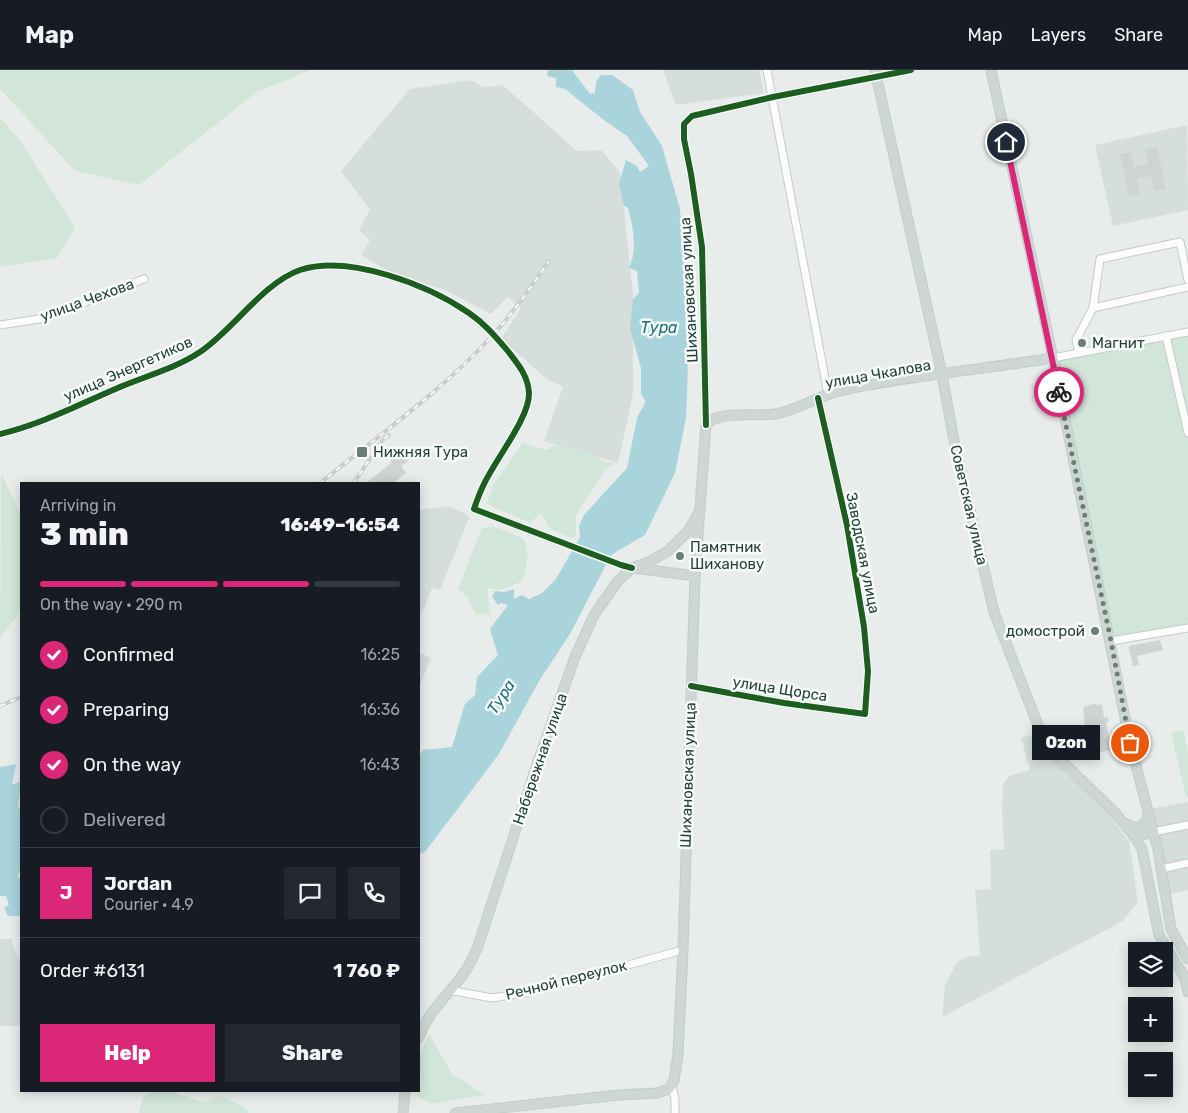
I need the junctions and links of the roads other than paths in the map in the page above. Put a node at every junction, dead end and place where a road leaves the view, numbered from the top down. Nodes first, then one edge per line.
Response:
1 (767, 70) edge
2 (911, 70) edge
3 (991, 70) edge
4 (876, 74) edge
5 (774, 97) junction
6 (144, 279) dead end
7 (1188, 280) edge
8 (1188, 286) edge
9 (1093, 308) junction
10 (0, 325) edge
11 (1188, 332) edge
12 (1166, 336) junction
13 (1079, 353) junction
14 (1053, 358) junction
15 (942, 375) junction
16 (828, 394) junction
17 (818, 398) junction
18 (706, 426) junction
19 (1188, 433) edge
20 (0, 434) edge
21 (700, 510) junction
22 (632, 568) junction
23 (695, 576) junction
24 (1188, 628) edge
25 (1111, 641) junction
26 (691, 686) junction
27 (865, 714) joint
28 (1149, 814) junction
29 (1123, 822) junction
30 (1188, 825) edge
31 (1153, 832) junction
32 (1135, 837) junction
33 (1188, 863) edge
34 (1161, 869) junction
35 (1147, 872) junction
36 (1172, 930) junction
37 (1159, 935) junction
38 (683, 950) junction
39 (1188, 959) edge
40 (1185, 974) edge
41 (449, 990) junction
42 (1188, 991) edge
43 (420, 1034) edge
44 (672, 1086) junction
45 (405, 1092) edge
46 (403, 1113) edge
47 (455, 1113) edge
48 (675, 1113) edge

1 - 5 street
2 - 4 street
3 - 14 main road
4 - 5 street
4 - 15 main road, Советская улица
5 - 16 street
5 - 18 street, Шихановская улица
6 - 10 street, улица Чехова
7 - 9 street
8 - 9 street
9 - 13 street
11 - 12 street, улица Чкалова
12 - 13 street, улица Чкалова
12 - 19 street
13 - 14 street, улица Чкалова
14 - 15 main road, улица Чкалова
14 - 25 main road
15 - 16 main road, улица Чкалова
15 - 29 main road, Советская улица
16 - 17 main road, улица Чкалова
17 - 18 main road, улица Чкалова
17 - 27 street, Заводская улица
18 - 21 main road, Шихановская улица
20 - 22 street, улица Энергетиков
21 - 22 main road, Набережная улица
21 - 23 main road, Шихановская улица
22 - 23 main road
22 - 41 main road, Набережная улица
23 - 26 main road, Шихановская улица
24 - 25 street
25 - 28 main road
26 - 27 street, улица Щорса
26 - 38 main road, Шихановская улица
28 - 29 main road
28 - 31 main road
29 - 32 main road, Советская улица
30 - 31 street
31 - 32 main road
31 - 34 main road
32 - 35 main road, Советская улица
33 - 34 street
34 - 35 main road
34 - 36 main road
35 - 37 main road, Советская улица
36 - 37 main road
36 - 39 main road
37 - 40 main road, Советская улица
38 - 41 street, Речной переулок
38 - 44 main road, Шихановская улица
40 - 42 main road, Советская улица
41 - 43 main road, Набережная улица
44 - 47 main road
44 - 48 street
45 - 46 main road

